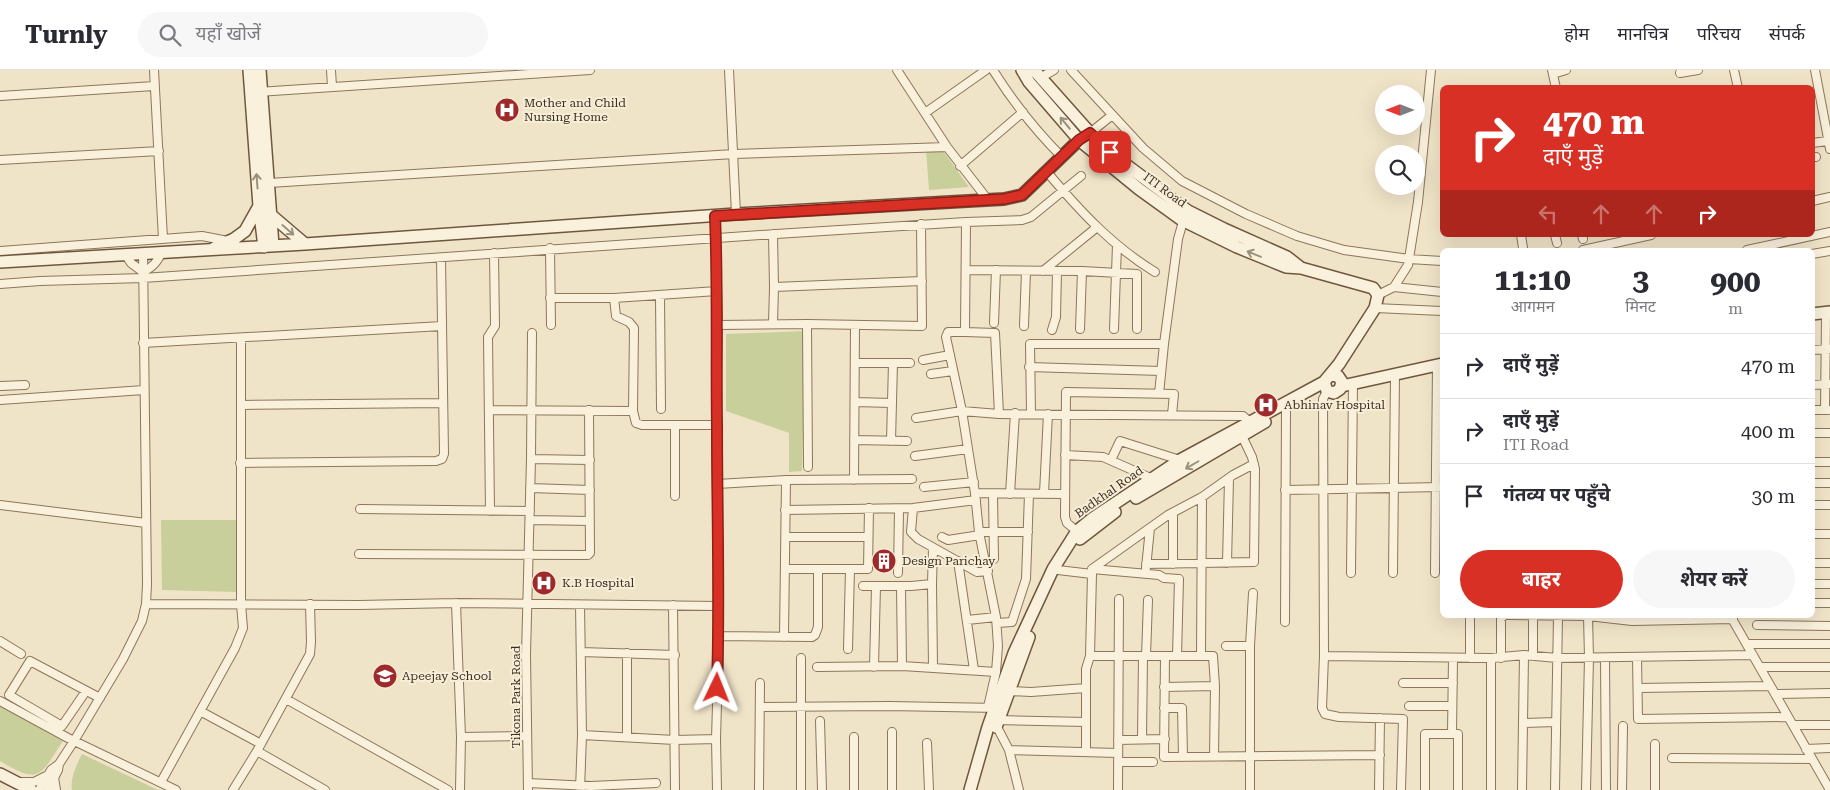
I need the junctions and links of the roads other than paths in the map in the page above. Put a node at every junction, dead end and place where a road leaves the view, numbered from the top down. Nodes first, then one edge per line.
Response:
1 (154, 70) edge
2 (249, 70) edge
3 (260, 70) edge
4 (331, 70) edge
5 (590, 70) edge
6 (729, 70) edge
7 (897, 70) edge
8 (986, 70) edge
9 (993, 70) edge
10 (1022, 70) edge
11 (1054, 70) edge
12 (1071, 70) edge
13 (1431, 70) edge
14 (1566, 70) edge
15 (1698, 70) edge
16 (1734, 70) edge
17 (1815, 70) edge
18 (529, 72) edge
19 (1552, 72) edge
20 (1680, 73) dead end
21 (1037, 74) edge
22 (1555, 85) edge
23 (1737, 85) edge
24 (154, 86) junction
25 (332, 87) junction
26 (1815, 88) edge
27 (256, 92) junction
28 (0, 96) edge
29 (1023, 112) junction
30 (925, 113) junction
31 (1111, 116) junction
32 (1090, 133) junction
33 (1079, 140) junction
34 (1828, 141) junction
35 (1815, 143) edge
36 (947, 147) junction
37 (1830, 149) edge
38 (158, 150) junction
39 (734, 154) junction
40 (1062, 158) junction
41 (0, 160) edge
42 (960, 166) junction
43 (1047, 172) junction
44 (1081, 176) dead end
45 (269, 183) junction
46 (1064, 192) junction
47 (1830, 197) edge
48 (988, 200) junction
49 (1815, 200) edge
50 (259, 206) junction
51 (736, 214) junction
52 (271, 215) junction
53 (1185, 215) junction
54 (715, 216) junction
55 (966, 222) junction
56 (921, 224) junction
57 (1096, 228) junction
58 (1830, 232) edge
59 (773, 234) junction
60 (1815, 235) edge
61 (1521, 237) edge
62 (1642, 237) edge
63 (1807, 237) edge
64 (716, 238) junction
65 (163, 239) junction
66 (228, 241) junction
67 (305, 244) junction
68 (1116, 245) junction
69 (269, 247) junction
70 (550, 248) junction
71 (1523, 248) dead end
72 (1592, 248) edge
73 (1756, 248) edge
74 (210, 250) junction
75 (0, 251) edge
76 (1830, 251) edge
77 (162, 252) junction
78 (143, 253) junction
79 (494, 253) junction
80 (125, 254) junction
81 (1815, 254) edge
82 (441, 258) junction
83 (1409, 259) junction
84 (1138, 261) junction
85 (1440, 261) edge
86 (0, 262) edge
87 (967, 270) junction
88 (996, 270) junction
89 (1026, 271) junction
90 (1043, 271) junction
91 (1057, 271) junction
92 (1082, 271) junction
93 (1155, 272) dead end
94 (1114, 273) junction
95 (1137, 274) junction
96 (143, 275) junction
97 (922, 281) junction
98 (0, 284) edge
99 (774, 287) junction
100 (1394, 287) junction
101 (717, 291) junction
102 (1375, 291) junction
103 (1440, 292) edge
104 (660, 296) junction
105 (550, 298) junction
106 (614, 298) junction
107 (1375, 308) junction
108 (1440, 311) edge
109 (1828, 312) edge
110 (1815, 314) edge
111 (994, 322) dead end
112 (773, 324) junction
113 (807, 324) junction
114 (551, 325) dead end
115 (718, 325) junction
116 (855, 325) junction
117 (442, 326) junction
118 (1024, 326) dead end
119 (1114, 329) dead end
120 (1052, 330) dead end
121 (1080, 330) dead end
122 (1137, 330) dead end
123 (532, 332) dead end
124 (965, 332) junction
125 (1029, 335) dead end
126 (241, 338) junction
127 (143, 343) junction
128 (1030, 344) junction
129 (1164, 344) junction
130 (1828, 349) edge
131 (1815, 350) edge
132 (950, 355) junction
133 (923, 360) dead end
134 (856, 363) junction
135 (893, 363) junction
136 (910, 363) dead end
137 (1440, 364) edge
138 (1029, 367) junction
139 (953, 371) junction
140 (1161, 371) junction
141 (931, 374) dead end
142 (1395, 374) junction
143 (1327, 384) junction
144 (1827, 384) edge
145 (25, 385) dead end
146 (1347, 385) junction
147 (0, 386) edge
148 (144, 390) junction
149 (1159, 394) junction
150 (0, 400) edge
151 (855, 402) junction
152 (443, 403) junction
153 (892, 403) junction
154 (241, 405) junction
155 (661, 409) dead end
156 (490, 410) junction
157 (532, 410) junction
158 (589, 410) junction
159 (633, 410) junction
160 (962, 410) junction
161 (1286, 410) junction
162 (1815, 410) edge
163 (1828, 410) edge
164 (999, 414) junction
165 (1015, 414) junction
166 (1031, 414) junction
167 (1048, 414) junction
168 (1066, 414) junction
169 (1172, 415) junction
170 (916, 418) dead end
171 (1253, 424) junction
172 (675, 425) junction
173 (716, 425) junction
174 (1815, 433) edge
175 (1830, 434) edge
176 (1242, 436) junction
177 (854, 440) junction
178 (891, 441) junction
179 (907, 441) dead end
180 (968, 450) junction
181 (1065, 455) junction
182 (915, 456) dead end
183 (531, 459) junction
184 (590, 460) junction
185 (1111, 460) junction
186 (1180, 460) junction
187 (1815, 462) edge
188 (1830, 462) edge
189 (240, 463) junction
190 (1254, 464) junction
191 (808, 467) dead end
192 (912, 479) dead end
193 (1229, 479) junction
194 (786, 480) junction
195 (854, 480) junction
196 (1157, 481) junction
197 (974, 482) junction
198 (1815, 483) edge
199 (1830, 483) edge
200 (718, 484) junction
201 (924, 487) dead end
202 (1439, 487) edge
203 (530, 488) junction
204 (1393, 488) junction
205 (590, 490) junction
206 (1285, 490) junction
207 (1322, 490) junction
208 (1352, 490) junction
209 (1044, 493) junction
210 (993, 494) junction
211 (1010, 494) junction
212 (1029, 494) junction
213 (1064, 494) junction
214 (675, 496) dead end
215 (975, 496) junction
216 (1202, 497) junction
217 (0, 505) edge
218 (1815, 505) edge
219 (1830, 505) edge
220 (869, 508) junction
221 (899, 508) junction
222 (913, 508) junction
223 (360, 509) dead end
224 (785, 510) junction
225 (490, 511) junction
226 (530, 511) junction
227 (1172, 513) junction
228 (530, 520) junction
229 (590, 521) junction
230 (146, 523) junction
231 (1150, 528) junction
232 (994, 532) junction
233 (1028, 532) junction
234 (980, 534) junction
235 (1080, 534) junction
236 (1815, 534) edge
237 (1830, 534) edge
238 (786, 537) junction
239 (868, 537) junction
240 (942, 537) dead end
241 (933, 548) junction
242 (359, 554) dead end
243 (529, 554) junction
244 (994, 559) dead end
245 (958, 561) junction
246 (1202, 563) junction
247 (1227, 563) junction
248 (1815, 563) edge
249 (1830, 563) edge
250 (1146, 564) junction
251 (1173, 564) junction
252 (785, 569) junction
253 (818, 569) junction
254 (850, 569) junction
255 (1058, 570) junction
256 (988, 571) junction
257 (1092, 571) junction
258 (898, 573) dead end
259 (1435, 573) dead end
260 (1351, 574) dead end
261 (1393, 574) dead end
262 (1145, 575) junction
263 (932, 584) junction
264 (1815, 584) edge
265 (1830, 584) edge
266 (863, 586) dead end
267 (876, 586) junction
268 (901, 586) junction
269 (1253, 593) dead end
270 (1119, 599) dead end
271 (1148, 600) dead end
272 (456, 603) junction
273 (1815, 603) edge
274 (1830, 603) edge
275 (146, 604) junction
276 (241, 604) junction
277 (310, 604) junction
278 (529, 604) junction
279 (580, 604) junction
280 (673, 605) junction
281 (718, 606) junction
282 (1470, 618) edge
283 (1501, 618) edge
284 (1533, 618) edge
285 (1558, 618) edge
286 (1588, 618) edge
287 (1606, 618) edge
288 (1707, 618) edge
289 (1733, 618) edge
290 (967, 620) junction
291 (996, 620) junction
292 (1285, 622) dead end
293 (1757, 625) dead end
294 (1830, 626) edge
295 (719, 636) junction
296 (784, 637) junction
297 (0, 641) edge
298 (1747, 644) junction
299 (1830, 644) edge
300 (1226, 646) dead end
301 (1250, 646) junction
302 (848, 649) dead end
303 (581, 652) junction
304 (627, 653) junction
305 (21, 654) dead end
306 (675, 655) junction
307 (1524, 655) junction
308 (1753, 655) junction
309 (1090, 656) junction
310 (1144, 656) junction
311 (1165, 656) junction
312 (1177, 656) junction
313 (1201, 656) junction
314 (1324, 656) junction
315 (1533, 656) junction
316 (1118, 657) junction
317 (1637, 657) junction
318 (802, 658) dead end
319 (1453, 658) junction
320 (1470, 658) junction
321 (1491, 658) junction
322 (1501, 658) junction
323 (1557, 658) junction
324 (1589, 658) junction
325 (1606, 658) junction
326 (902, 666) junction
327 (817, 667) dead end
328 (874, 667) junction
329 (1760, 667) junction
330 (1830, 667) edge
331 (933, 668) junction
332 (974, 670) junction
333 (996, 672) junction
334 (760, 683) dead end
335 (1403, 683) dead end
336 (1453, 683) junction
337 (1215, 686) junction
338 (1770, 686) junction
339 (1086, 688) junction
340 (1164, 688) junction
341 (1638, 688) junction
342 (86, 691) junction
343 (1008, 691) junction
344 (1775, 694) junction
345 (1830, 694) edge
346 (100, 698) junction
347 (286, 699) junction
348 (0, 701) edge
349 (1409, 706) dead end
350 (1452, 706) junction
351 (760, 707) junction
352 (801, 707) junction
353 (995, 708) junction
354 (1164, 708) junction
355 (200, 711) junction
356 (1788, 717) junction
357 (1380, 718) junction
358 (820, 720) dead end
359 (997, 722) junction
360 (1086, 722) junction
361 (1556, 722) junction
362 (1523, 723) junction
363 (1793, 725) junction
364 (1830, 725) edge
365 (1623, 726) dead end
366 (892, 732) dead end
367 (1452, 734) junction
368 (582, 735) junction
369 (527, 736) junction
370 (627, 736) junction
371 (461, 737) junction
372 (854, 737) dead end
373 (716, 739) junction
374 (1165, 739) junction
375 (675, 740) junction
376 (1118, 740) junction
377 (1142, 740) junction
378 (74, 741) junction
379 (927, 743) dead end
380 (1655, 744) dead end
381 (259, 748) junction
382 (1830, 748) edge
383 (1806, 749) junction
384 (1009, 750) junction
385 (1086, 752) junction
386 (1118, 752) junction
387 (1380, 755) junction
388 (1214, 756) junction
389 (1250, 756) junction
390 (1183, 757) junction
391 (1672, 758) dead end
392 (1812, 759) junction
393 (1118, 762) junction
394 (1153, 762) dead end
395 (0, 774) edge
396 (52, 775) junction
397 (17, 782) junction
398 (161, 782) junction
399 (656, 783) dead end
400 (1829, 786) edge
401 (528, 787) edge
402 (580, 788) edge
403 (593, 788) edge
404 (31, 790) edge
405 (39, 790) edge
406 (48, 790) edge
407 (56, 790) edge
408 (176, 790) edge
409 (233, 790) edge
410 (325, 790) edge
411 (448, 790) edge
412 (460, 790) edge
413 (675, 790) edge
414 (717, 790) edge
415 (759, 790) edge
416 (801, 790) edge
417 (822, 790) edge
418 (854, 790) edge
419 (892, 790) edge
420 (929, 790) edge
421 (970, 790) edge
422 (977, 790) edge
423 (1019, 790) edge
424 (1118, 790) edge
425 (1250, 790) edge
426 (1379, 790) edge
427 (1401, 790) edge
428 (1425, 790) edge
429 (1458, 790) edge
430 (1491, 790) edge
431 (1522, 790) edge
432 (1555, 790) edge
433 (1586, 790) edge
434 (1606, 790) edge
435 (1622, 790) edge
436 (1655, 790) edge

1 - 24 street
2 - 27 street
3 - 27 street
4 - 25 street
5 - 18 street
6 - 39 street
7 - 30 street
8 - 30 street
9 - 29 street
33 -> 10 street, ITI Road
11 - 21 street
12 - 31 street
13 - 83 street
14 - 19 street
15 - 20 street
16 - 23 street
17 - 26 street
18 - 25 street
19 - 22 street
21 - 32 street, ITI Road
24 - 28 street
24 - 38 street
25 - 27 street
26 - 34 street
27 - 45 street
50 -> 27 street
29 - 40 street
29 - 42 street
30 - 36 street
31 - 32 street
31 - 83 street
32 - 33 street
32 - 53 street, ITI Road
33 - 40 street
33 - 53 street, ITI Road
34 - 35 street
34 - 37 street
36 - 39 street
36 - 42 street
38 - 41 street
38 - 65 street
39 - 45 street
39 - 51 street
40 - 43 street
42 - 48 street
43 - 46 street
43 - 48 street
44 - 46 street
45 - 52 street
46 - 55 street
46 - 57 street
47 - 49 street
48 - 51 street
50 - 66 street
50 - 69 street
51 - 54 street
52 -> 67 street
52 - 69 street
53 - 102 street, ITI Road
53 - 129 street
54 - 64 street
54 - 67 street
55 - 56 street
55 - 87 street
56 - 59 street
56 - 97 street
57 - 68 street
57 - 90 street
58 - 60 street
59 - 64 street
59 - 99 street
61 - 71 street
62 - 72 street
63 - 73 street
64 - 70 street
64 - 101 street
65 - 66 street
65 - 75 street
66 - 74 street
67 - 69 street
68 - 84 street
68 - 94 street
69 - 74 street
70 - 79 street
70 - 105 street
74 - 77 street
76 - 81 street
77 - 78 street
77 - 96 street
78 - 80 street
78 - 96 street
79 - 82 street
79 - 156 street
80 - 86 street
80 - 96 street
82 - 96 street
82 - 117 street
83 - 85 street
83 - 100 street
84 - 93 street
84 - 95 street
87 - 88 street
87 - 124 street
88 - 89 street
88 - 111 street
89 - 90 street
89 - 118 street
90 - 91 street
91 - 92 street
91 - 120 street
92 - 94 street
92 - 121 street
94 - 95 street
94 - 119 street
95 - 122 street
96 - 98 street
96 - 127 street
97 - 99 street
97 - 116 street
99 - 112 street
100 - 102 street
100 - 103 street
101 - 104 street
101 - 115 street
102 - 107 street
104 - 106 street
104 - 155 street
105 - 106 street
105 - 114 street
106 - 159 street
107 - 108 street
107 - 143 street
109 - 110 street
109 - 130 street
112 - 113 street
112 - 115 street
113 - 116 street
113 - 191 street
115 - 173 street
116 - 134 street
117 - 126 street
117 - 152 street
123 - 157 street, Tikona Park Road
124 - 132 street
124 - 164 street
125 - 128 street
126 - 127 street
126 - 154 street
127 - 148 street
128 - 129 street
128 - 138 street
129 - 140 street
130 - 131 street
130 - 144 street
132 - 133 street
132 - 139 street
134 - 135 street
134 - 151 street
135 - 136 street
135 - 153 street
137 - 142 street
137 - 202 street
138 - 140 street
138 - 166 street
139 - 141 street
139 - 160 street
140 - 149 street
142 - 146 street
142 - 204 street
143 - 146 street
143 - 161 street, Badkhal Road
143 - 171 street, Badkhal Road
143 - 207 street
144 - 163 street
145 - 147 street
146 - 208 street
148 - 150 street
148 - 230 street
149 - 168 street
149 - 169 street
151 - 153 street
151 - 177 street
152 - 154 street
152 - 189 street
153 - 178 street
154 - 189 street
156 - 157 street
156 - 225 street
157 - 158 street
157 - 183 street, Tikona Park Road
158 - 159 street
158 - 184 street
159 - 172 street
160 - 164 street
160 - 170 street
160 - 180 street
161 - 171 street, Badkhal Road
161 - 206 street
162 - 163 street
164 - 165 street
165 - 166 street
165 - 211 street
166 - 167 street
167 - 168 street
167 - 209 street
168 - 169 street
168 - 181 street
169 - 171 street
171 - 176 street, Badkhal Road
171 - 186 street, Badkhal Road
172 - 173 street
172 - 214 street
173 - 200 street
174 - 175 street
176 - 190 street
176 -> 196 street, Badkhal Road
177 - 178 street
177 - 195 street
178 - 179 street
180 - 182 street
180 - 197 street
181 - 185 street
181 - 213 street
183 - 184 street
183 - 203 street, Tikona Park Road
184 - 205 street
185 - 186 street
185 - 196 street
186 - 196 street, Badkhal Road
187 - 188 street
189 - 276 street
190 - 193 street
190 - 247 street
192 - 195 street
193 - 216 street
193 - 247 street
194 - 195 street
194 - 200 street
194 - 224 street
196 - 235 street, Badkhal Road
197 - 201 street
197 - 215 street
198 - 199 street
200 - 281 street
202 - 204 street
202 - 259 street
203 - 205 street
203 - 226 street, Tikona Park Road
204 - 208 street
204 - 261 street
205 - 229 street
206 - 207 street
206 - 292 street
207 - 208 street
207 - 314 street
208 - 260 street
209 - 212 street
209 - 213 street
210 - 211 street
210 - 215 street
210 - 232 street
211 - 212 street
212 - 233 street
213 - 235 street
215 - 222 street
215 - 234 street
216 - 227 street
216 - 246 street
217 - 230 street
218 - 219 street
220 - 221 street
220 - 224 street
220 - 239 street
221 - 222 street
221 - 258 street
222 - 241 street
223 - 225 street
224 - 238 street
225 - 226 street
226 - 228 street, Tikona Park Road
227 - 231 street
227 - 251 street
228 - 229 street
228 - 243 street, Tikona Park Road
229 - 243 street
230 - 275 street
231 - 250 street
231 - 257 street
232 - 233 street
232 - 234 street
232 - 244 street
233 - 291 street
234 - 240 street
234 - 256 street
235 - 255 street, Badkhal Road
235 - 353 street, Badkhal Road
236 - 237 street
238 - 239 street
238 - 252 street
239 - 254 street
241 - 245 street
241 - 263 street
242 - 243 street
243 - 278 street, Tikona Park Road
245 - 256 street
245 - 290 street
246 - 247 street
246 - 251 street
246 - 313 street
248 - 249 street
250 - 251 street
250 - 262 street
252 - 253 street
252 - 296 street
253 - 254 street
253 - 296 street
254 - 302 street
255 - 257 street
255 - 343 street, Badkhal Road
256 - 291 street
257 - 262 street
257 - 309 street
262 - 312 street
263 - 268 street
263 - 331 street
264 - 265 street
266 - 267 street
267 - 268 street
267 - 328 street
268 - 326 street
269 - 301 street
270 - 316 street
271 - 310 street
272 - 277 street
272 - 278 street
272 - 371 street
273 - 274 street
275 - 276 street
275 - 346 street
276 - 277 street
276 - 355 street
277 - 347 street
278 - 279 street
278 - 369 street, Tikona Park Road
279 - 280 street
279 - 303 street
280 - 281 street
280 - 306 street
281 - 295 street
282 - 320 street
283 - 322 street
284 - 315 street
285 - 323 street
286 - 324 street
287 - 288 street
289 - 298 street
290 - 291 street
290 - 332 street
291 - 333 street
293 - 294 street
295 - 296 street
295 - 373 street
297 - 305 street
298 - 299 street
298 - 308 street
300 - 301 street
301 - 389 street
303 - 304 street
303 - 368 street
304 - 306 street
304 - 370 street
306 - 375 street
307 - 315 street
307 - 322 street
307 - 362 street
308 - 317 street
308 - 329 street
309 - 316 street
309 - 339 street
310 - 311 street
310 - 316 street
310 - 377 street
311 - 312 street
311 - 340 street
312 - 313 street
313 - 337 street
314 - 319 street
314 - 357 street
315 - 323 street
316 - 376 street
317 - 325 street
317 - 341 street
318 - 352 street
319 - 320 street
319 - 336 street
320 - 321 street
321 - 322 street
321 - 430 street
323 - 324 street
323 - 361 street
324 - 325 street
324 - 433 street
325 - 434 street
326 - 328 street
326 - 331 street
327 - 328 street
329 - 330 street
329 - 338 street
331 - 332 street
332 - 333 street
333 - 353 street
334 - 351 street
335 - 336 street
336 - 350 street
337 - 340 street
337 - 388 street
338 - 341 street
338 - 344 street
339 - 343 street
339 - 360 street
340 - 354 street
341 - 356 street
342 - 342 street
342 - 346 street
343 - 353 street, Badkhal Road
344 - 345 street
344 - 356 street
346 - 378 street
347 - 381 street
347 - 411 street
348 - 378 street
349 - 350 street
350 - 367 street
351 - 352 street
351 - 415 street
352 - 353 street
352 - 416 street
353 - 359 street, Badkhal Road
353 - 421 street, Badkhal Road
354 - 374 street
354 - 390 street
355 - 381 street
355 - 398 street
356 - 363 street
357 - 387 street
357 - 427 street
358 - 417 street
359 - 360 street
359 - 384 street
359 - 422 street, Badkhal Road
360 - 385 street
361 - 362 street
361 - 432 street
362 - 431 street
363 - 364 street
363 - 383 street
365 - 435 street
366 - 419 street
367 - 428 street
367 - 429 street
368 - 370 street
368 - 402 street
369 - 371 street
369 - 401 street, Tikona Park Road
370 - 375 street
371 - 412 street
372 - 418 street
373 - 375 street
373 - 414 street
374 - 377 street
374 - 390 street
375 - 413 street
376 - 377 street
376 - 386 street
378 - 396 street
378 - 398 street
379 - 420 street
380 - 436 street
381 - 409 street
381 - 410 street
382 - 383 street
383 - 392 street
384 - 385 street
384 - 423 street
385 - 386 street
386 - 393 street
387 - 389 street
387 - 426 street
388 - 389 street
388 - 390 street
389 - 425 street
391 - 392 street
392 - 400 street
393 - 394 street
393 - 424 street
395 - 397 street
396 - 397 street
396 - 405 street
396 - 406 street
396 - 407 street
397 - 404 street
398 - 408 street
399 - 403 street
401 - 402 street
402 - 403 street

